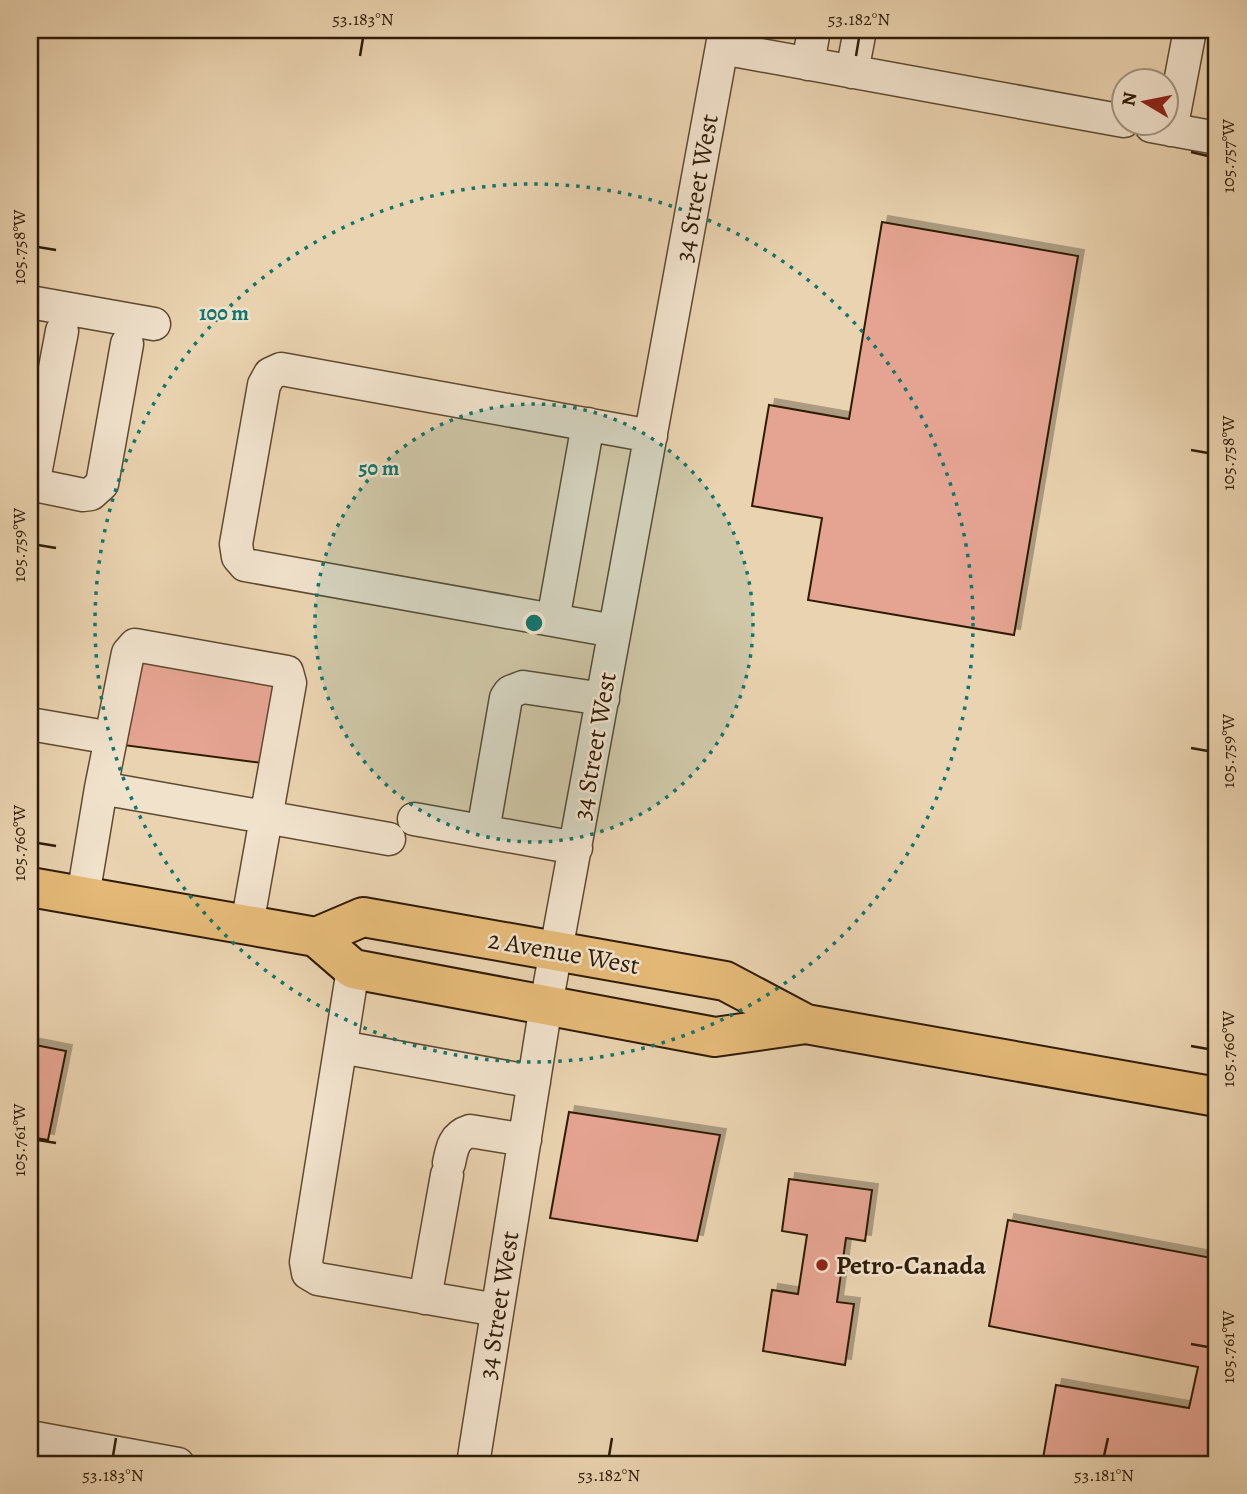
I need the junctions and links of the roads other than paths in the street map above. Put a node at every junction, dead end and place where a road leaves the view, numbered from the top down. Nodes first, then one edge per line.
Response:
1 (814, 30) edge
2 (860, 30) edge
3 (1190, 30) edge
4 (723, 39) edge
5 (808, 64) junction
6 (852, 72) junction
7 (1180, 83) edge
8 (1110, 118) edge
9 (1180, 132) edge
10 (1217, 138) edge
11 (30, 302) edge
12 (154, 324) dead end
13 (62, 331) dead end
14 (127, 344) dead end
15 (588, 424) junction
16 (651, 436) junction
17 (32, 485) edge
18 (553, 620) junction
19 (614, 631) junction
20 (603, 699) junction
21 (30, 724) edge
22 (94, 735) dead end
23 (101, 788) junction
24 (266, 817) junction
25 (414, 819) dead end
26 (483, 831) junction
27 (389, 839) dead end
28 (576, 848) junction
29 (30, 887) edge
30 (83, 896) junction
31 (247, 925) junction
32 (316, 937) junction
33 (557, 951) junction
34 (353, 969) junction
35 (547, 1005) junction
36 (806, 1024) junction
37 (341, 1047) junction
38 (534, 1082) junction
39 (1217, 1097) edge
40 (525, 1140) junction
41 (425, 1298) junction
42 (497, 1310) junction
43 (30, 1437) edge
44 (178, 1464) edge
45 (472, 1464) edge

1 - 5 street
2 - 6 street
3 - 7 street
4 - 5 street
4 - 16 street, 34 Street West
5 - 6 street
6 - 8 street
9 - 10 street
11 - 12 street
13 - 17 street
14 - 17 street
15 - 16 street
15 - 18 street
15 - 18 street
16 - 19 street, 34 Street West
18 - 19 street
19 - 20 street, 34 Street West
20 - 26 street
20 - 28 street, 34 Street West
21 - 22 street
23 - 24 street
23 - 24 street
23 - 30 street
24 - 27 street
24 - 31 street
25 - 26 street
26 - 28 street
28 - 33 street, 34 Street West
29 - 30 highway
30 - 31 highway
31 - 32 highway
32 - 33 highway, 2 Avenue West
32 - 34 highway
33 - 35 street, 34 Street West
33 - 36 highway, 2 Avenue West
34 - 35 highway, 2 Avenue West
34 - 37 street
35 - 36 highway, 2 Avenue West
35 - 38 street, 34 Street West
36 - 39 highway, 2 Avenue West
37 - 38 street
37 - 41 street
38 - 40 street, 34 Street West
40 - 41 street
40 - 42 street, 34 Street West
41 - 42 street
42 - 45 street, 34 Street West
43 - 44 street

